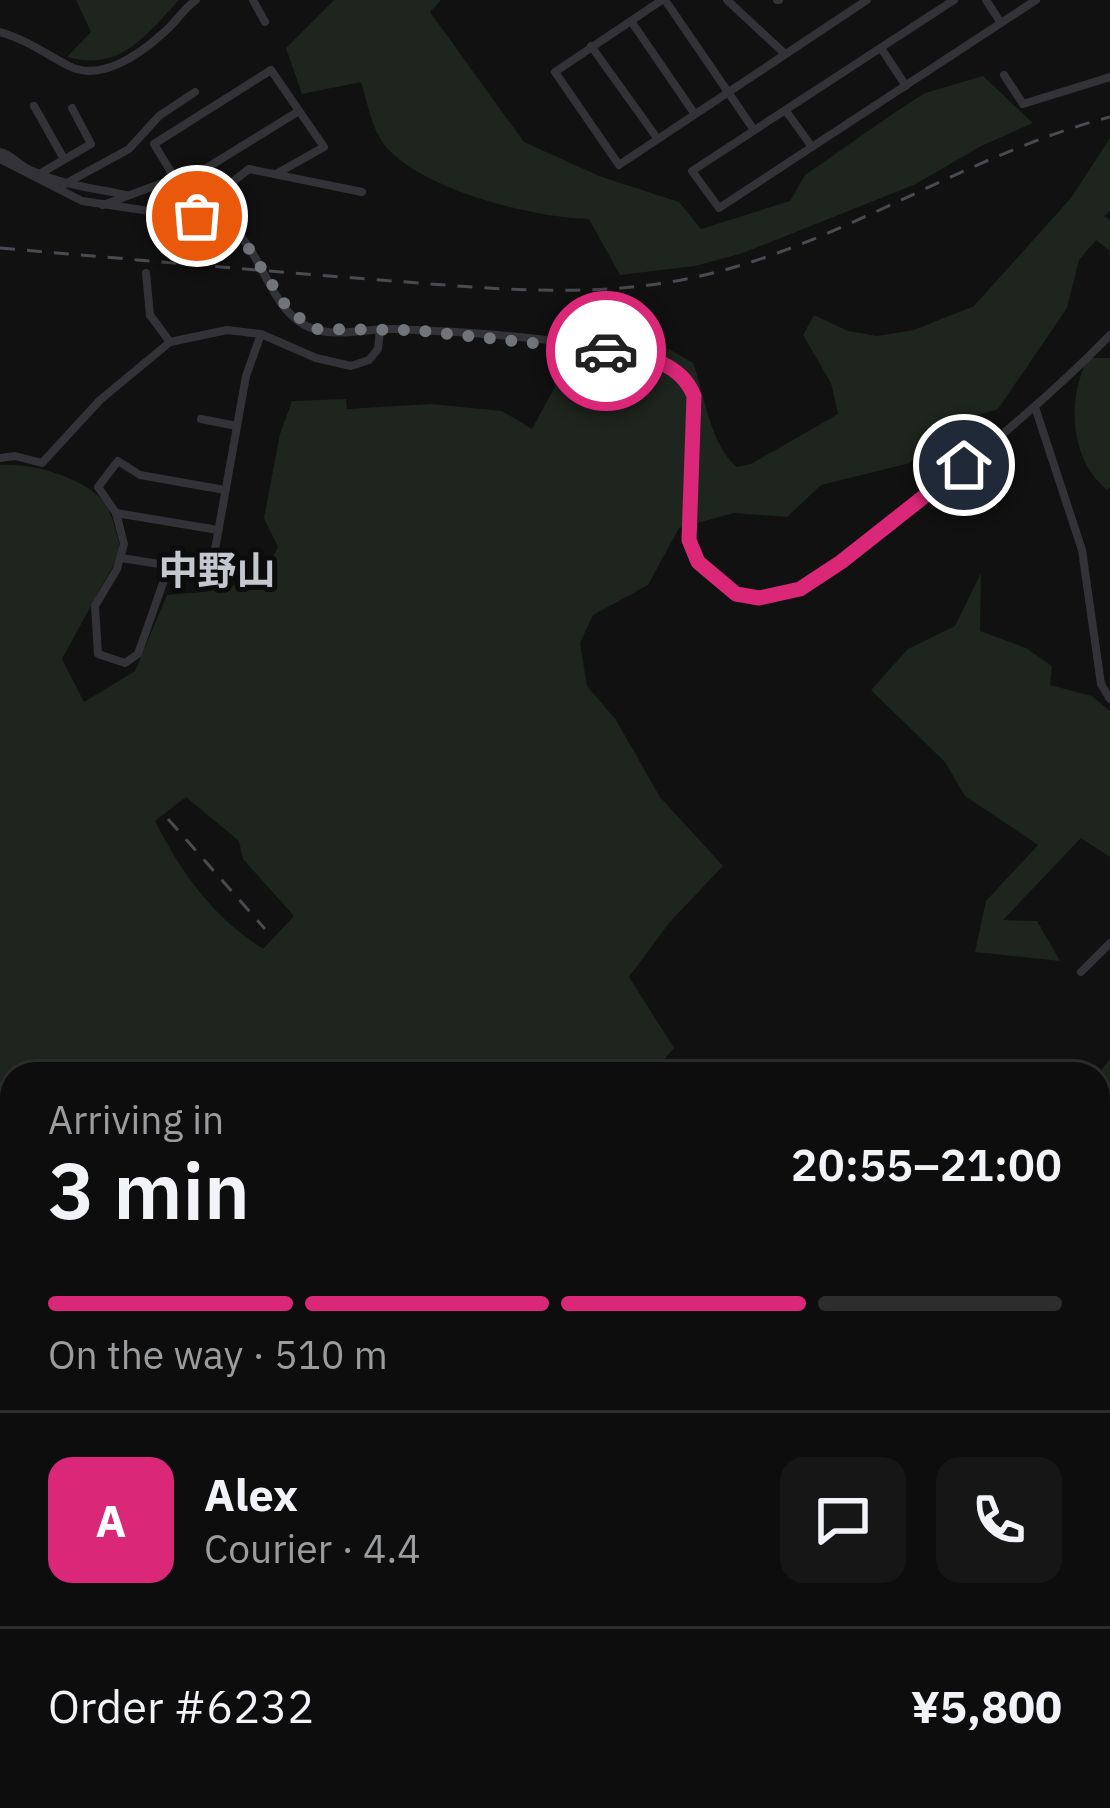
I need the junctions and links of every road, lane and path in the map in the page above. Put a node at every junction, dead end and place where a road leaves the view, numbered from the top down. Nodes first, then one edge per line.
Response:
1 (196, 0) edge
2 (253, 0) edge
3 (663, 0) edge
4 (727, 0) edge
5 (867, 0) edge
6 (954, 0) edge
7 (986, 0) edge
8 (1036, 0) edge
9 (630, 20) junction
10 (265, 22) dead end
11 (1001, 23) junction
12 (0, 32) edge
13 (591, 46) junction
14 (881, 48) junction
15 (785, 54) junction
16 (1004, 75) dead end
17 (1110, 77) edge
18 (906, 86) junction
19 (195, 92) dead end
20 (728, 92) junction
21 (34, 106) dead end
22 (71, 108) dead end
23 (298, 111) junction
24 (786, 111) junction
25 (694, 113) junction
26 (754, 130) junction
27 (658, 138) junction
28 (812, 147) junction
29 (0, 155) edge
30 (64, 159) junction
31 (40, 174) junction
32 (276, 174) junction
33 (65, 184) junction
34 (178, 185) junction
35 (362, 192) dead end
36 (126, 195) junction
37 (101, 206) junction
38 (146, 273) dead end
39 (380, 329) junction
40 (261, 334) junction
41 (1110, 334) edge
42 (170, 342) junction
43 (1035, 406) junction
44 (201, 419) dead end
45 (237, 426) junction
46 (0, 458) edge
47 (226, 490) junction
48 (116, 513) junction
49 (218, 530) junction
50 (121, 558) junction
51 (169, 566) junction
52 (1110, 699) edge
53 (1110, 943) edge
54 (1081, 972) dead end

1 - 12 street
2 - 10 street
3 - 9 street
3 - 20 street
4 - 15 street
5 - 15 street
6 - 14 street
7 - 11 street
8 - 11 street
9 - 13 street
9 - 25 street
11 - 18 street
13 - 27 street
13 - 27 street
14 - 18 street
14 - 24 street
15 - 20 street
16 - 17 street
18 - 28 street
19 - 33 street
20 - 25 street
20 - 26 street
21 - 30 street
22 - 30 street
23 - 32 street
23 - 34 street
23 - 34 street
24 - 26 street
24 - 28 street
25 - 27 street
26 - 28 street
29 - 31 street
29 - 37 street
30 - 31 street
31 - 33 street
32 - 34 street
32 - 35 street
33 - 36 street
34 - 36 street
36 - 37 street
37 - 39 street
38 - 42 street
39 - 40 street
39 - 43 street
40 - 42 street
40 - 45 street
41 - 43 street
42 - 46 street
43 - 52 street
44 - 45 street
45 - 47 street
47 - 48 street
47 - 49 street
48 - 49 street
48 - 50 street
49 - 51 street
50 - 51 street
50 - 51 street
53 - 54 street

